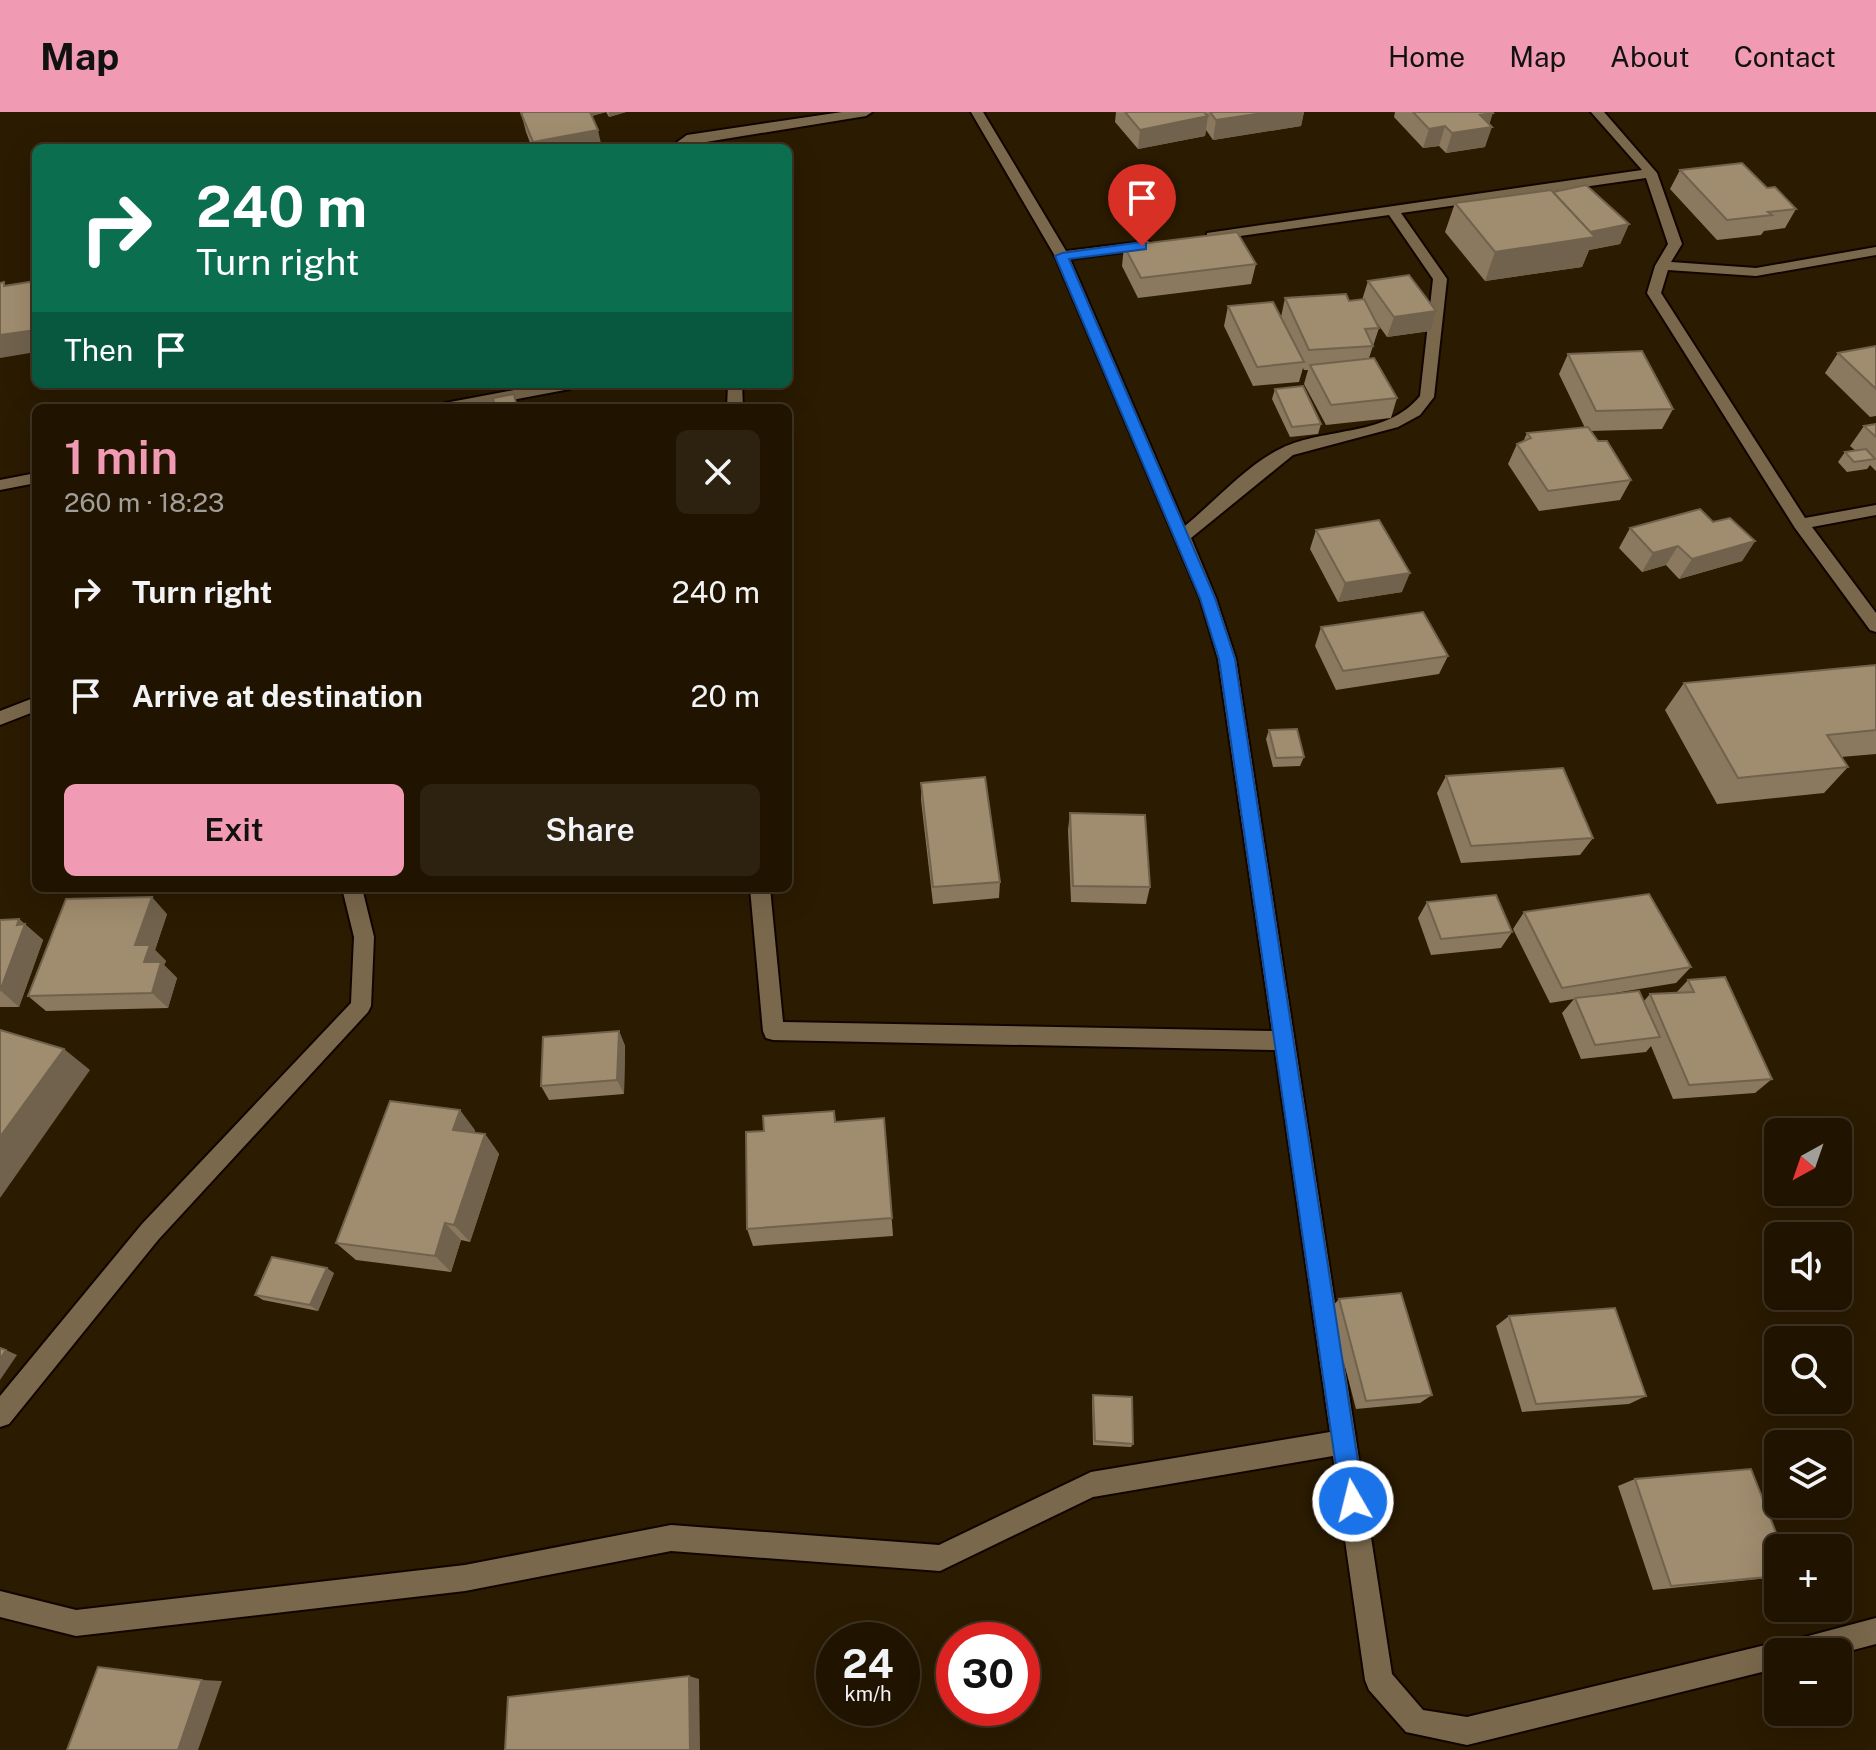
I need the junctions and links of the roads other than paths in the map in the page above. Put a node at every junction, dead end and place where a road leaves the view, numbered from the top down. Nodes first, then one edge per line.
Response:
1 (866, 112) edge
2 (977, 112) edge
3 (1597, 112) edge
4 (680, 144) edge
5 (1651, 173) junction
6 (1394, 212) junction
7 (1876, 251) edge
8 (1062, 256) junction
9 (1662, 266) junction
10 (549, 388) edge
11 (466, 404) edge
12 (32, 479) edge
13 (0, 485) edge
14 (1876, 510) edge
15 (1801, 524) junction
16 (1182, 537) junction
17 (1876, 626) edge
18 (32, 706) edge
19 (0, 718) edge
20 (353, 892) edge
21 (760, 892) edge
22 (1284, 1041) junction
23 (0, 1415) edge
24 (1344, 1442) junction
25 (0, 1604) edge
26 (1876, 1631) edge
27 (1848, 1638) edge
28 (1764, 1658) edge

1 - 4 street
2 - 8 street
3 - 5 street
5 - 6 street
5 - 9 street
6 - 8 street
6 - 16 street
7 - 9 street
8 - 16 street
9 - 15 street
10 - 11 street
12 - 13 street
14 - 15 street
15 - 17 street
16 - 22 street
18 - 19 street
20 - 23 street
21 - 22 street
22 - 24 street
24 - 25 street
24 - 28 street
26 - 27 street

